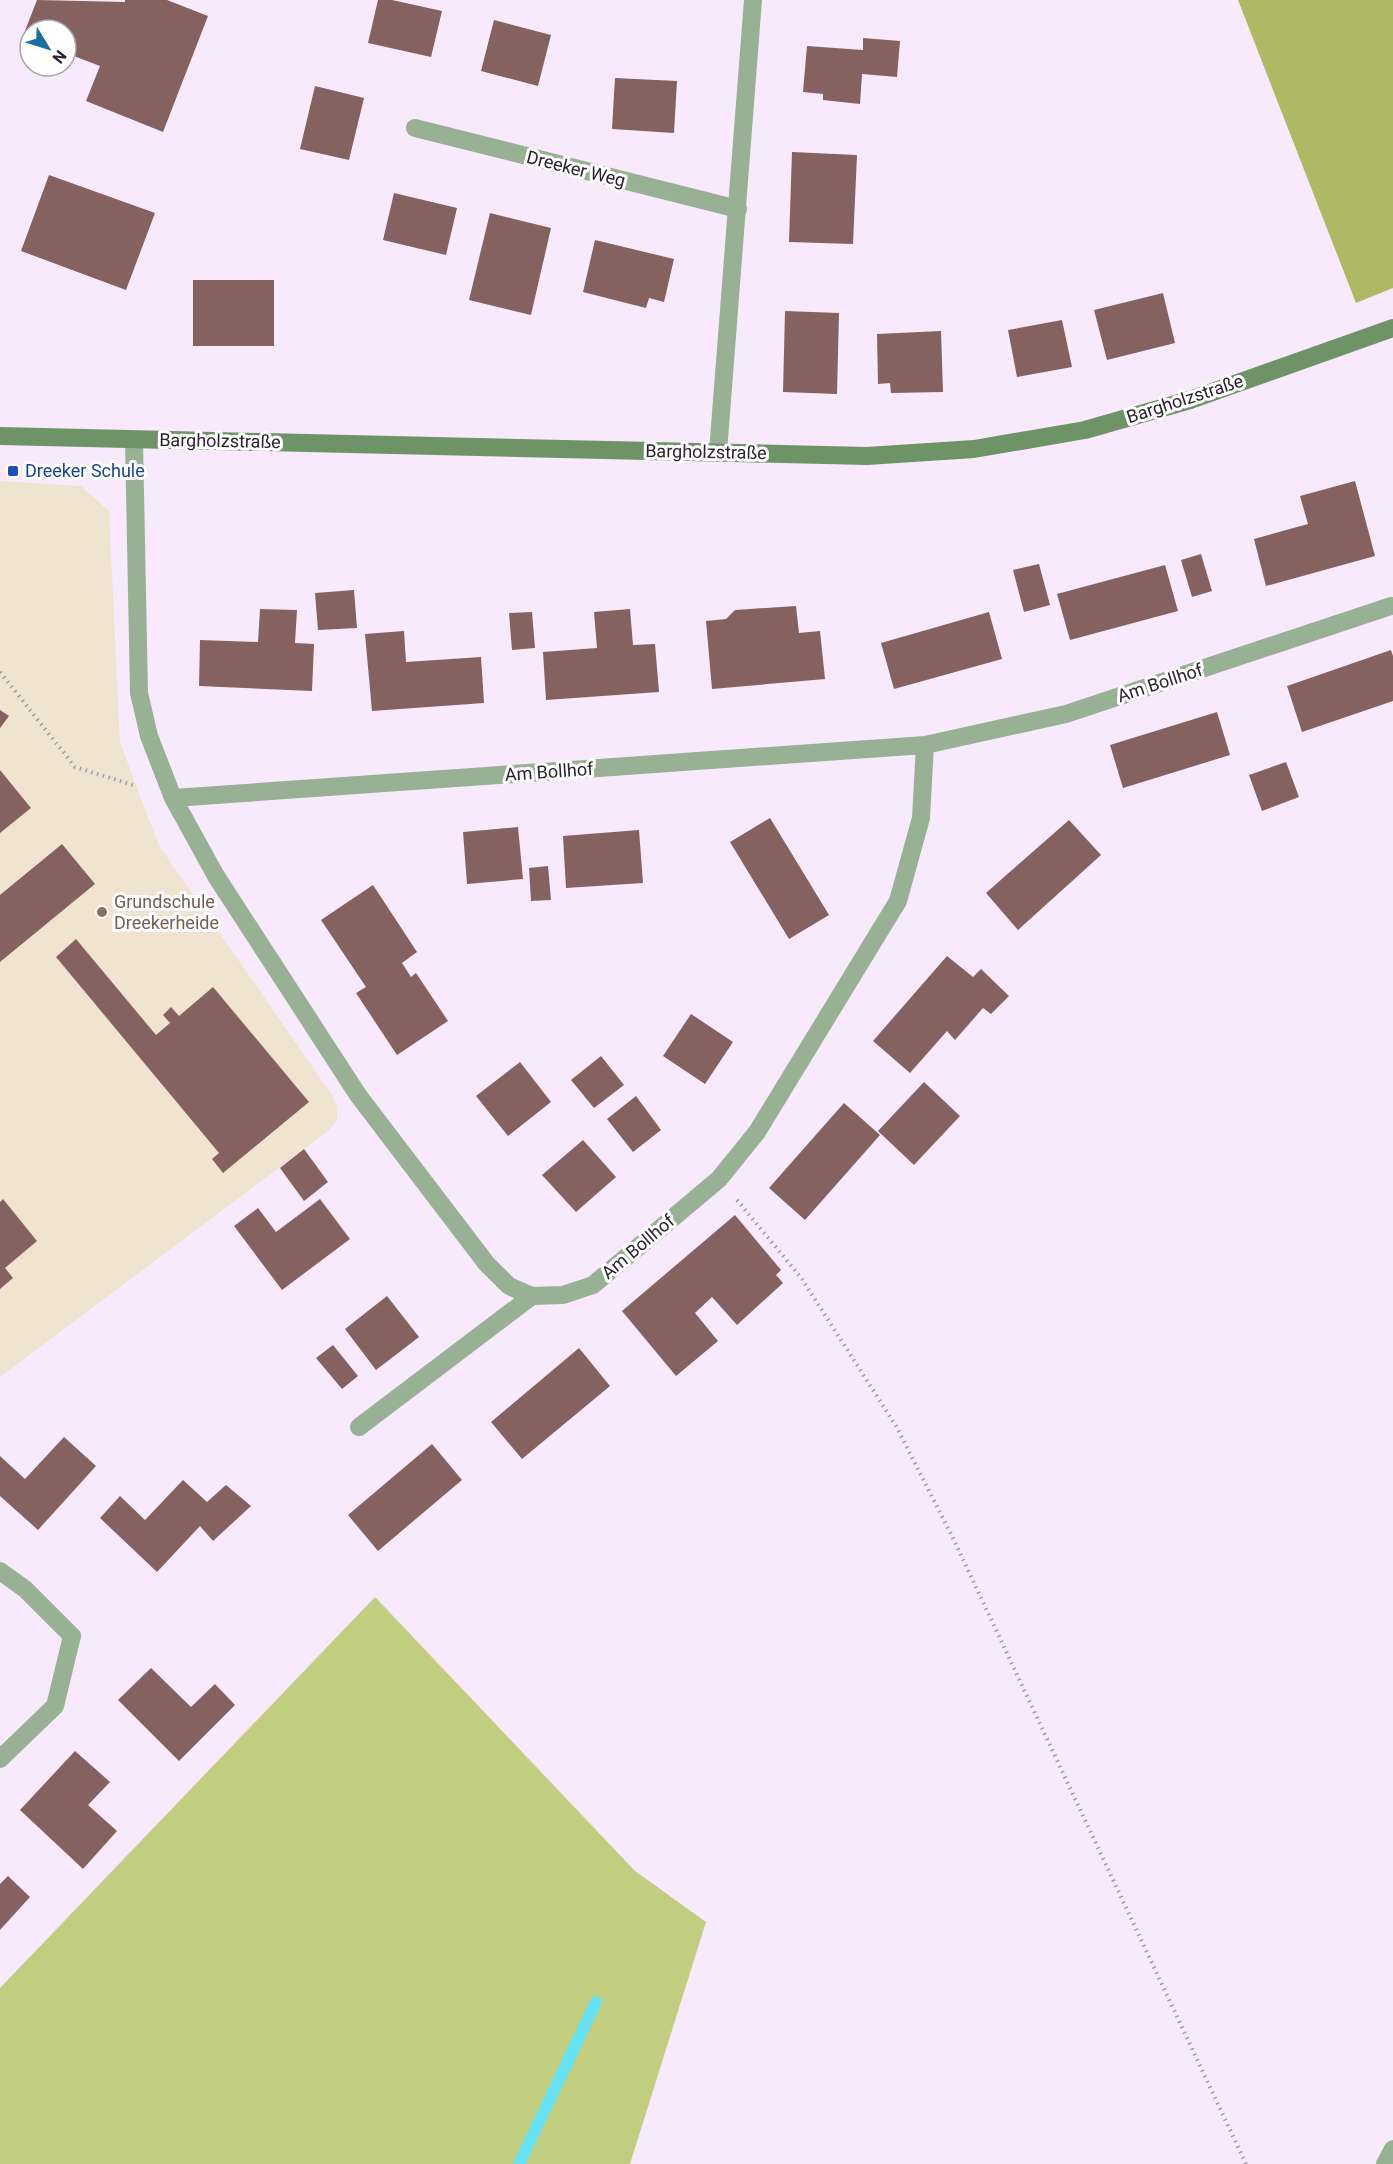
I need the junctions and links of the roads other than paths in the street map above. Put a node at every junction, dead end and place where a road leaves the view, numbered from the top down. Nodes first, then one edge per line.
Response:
1 (753, 0) edge
2 (415, 128) dead end
3 (738, 209) junction
4 (1393, 328) edge
5 (0, 436) edge
6 (134, 440) junction
7 (718, 452) junction
8 (1391, 606) dead end
9 (926, 745) junction
10 (173, 798) junction
11 (532, 1296) junction
12 (359, 1427) dead end
13 (0, 1571) edge
14 (0, 1759) edge
15 (1393, 2149) edge
16 (1385, 2164) edge

1 - 3 street
2 - 3 street, Dreeker Weg
3 - 7 street
4 - 7 main road, Bargholzstraße
5 - 6 main road, Bargholzstraße
6 - 7 main road, Bargholzstraße
6 - 10 street, Am Bollhof
8 - 9 street, Am Bollhof
9 - 10 street, Am Bollhof
9 - 11 street, Am Bollhof
10 - 11 street, Am Bollhof
11 - 12 street
13 - 14 street
15 - 16 street

